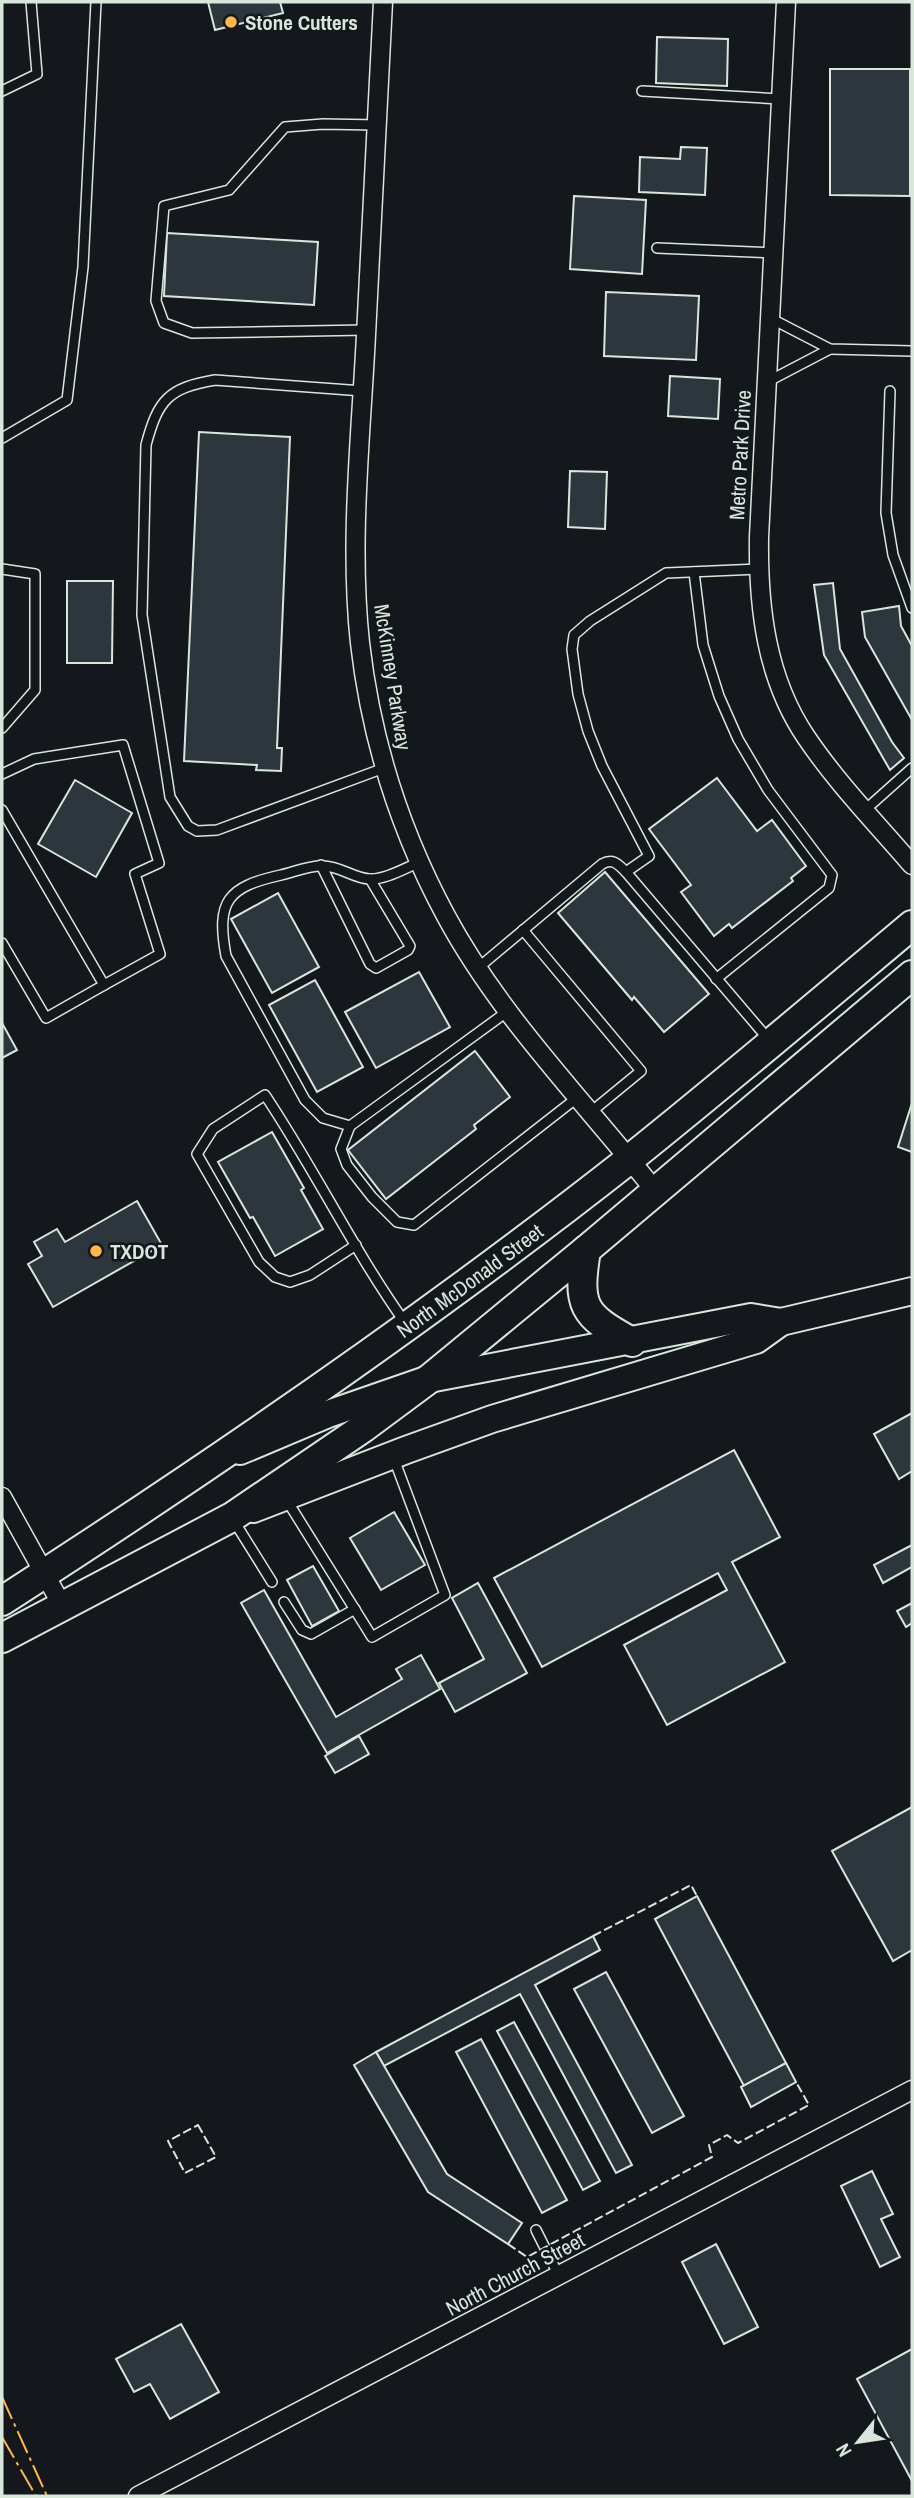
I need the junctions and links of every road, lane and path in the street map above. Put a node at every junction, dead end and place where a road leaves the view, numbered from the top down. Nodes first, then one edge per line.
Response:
1 (31, 2) edge
2 (96, 2) edge
3 (383, 2) edge
4 (786, 2) edge
5 (2, 91) edge
6 (642, 91) dead end
7 (781, 99) junction
8 (377, 125) junction
9 (657, 248) dead end
10 (773, 253) junction
11 (770, 318) junction
12 (366, 330) junction
13 (830, 349) junction
14 (912, 351) edge
15 (767, 382) junction
16 (363, 391) junction
17 (890, 391) dead end
18 (2, 438) edge
19 (2, 569) edge
20 (759, 569) junction
21 (694, 572) junction
22 (912, 608) edge
23 (2, 728) edge
24 (384, 768) junction
25 (912, 768) edge
26 (2, 774) edge
27 (2, 810) edge
28 (865, 810) junction
29 (420, 862) junction
30 (912, 864) edge
31 (321, 865) junction
32 (626, 872) junction
33 (370, 879) junction
34 (912, 925) edge
35 (523, 930) junction
36 (2, 943) edge
37 (478, 968) junction
38 (912, 975) edge
39 (716, 979) junction
40 (104, 985) junction
41 (508, 1011) junction
42 (771, 1042) junction
43 (578, 1097) junction
44 (591, 1112) junction
45 (350, 1126) junction
46 (630, 1159) junction
47 (656, 1192) junction
48 (356, 1245) junction
49 (586, 1250) junction
50 (912, 1291) edge
51 (780, 1322) junction
52 (407, 1326) junction
53 (632, 1342) junction
54 (429, 1379) junction
55 (392, 1455) junction
56 (213, 1462) junction
57 (2, 1497) edge
58 (285, 1497) junction
59 (232, 1517) junction
60 (44, 1573) junction
61 (272, 1582) dead end
62 (2, 1601) edge
63 (285, 1602) dead end
64 (63, 1607) junction
65 (355, 1609) junction
66 (2, 1638) edge
67 (912, 2090) edge
68 (536, 2230) dead end
69 (559, 2276) junction
70 (138, 2496) edge

1 - 5 lane
2 - 18 lane
3 - 8 street, McKinney Parkway
4 - 7 street, Metro Park Drive
6 - 7 lane
7 - 10 street, Metro Park Drive
8 - 12 street, McKinney Parkway
8 - 12 lane
9 - 10 lane
10 - 11 street, Metro Park Drive
11 - 13 lane
11 - 15 street, Metro Park Drive
12 - 16 street, McKinney Parkway
13 - 14 lane
13 - 15 lane
15 - 20 street, Metro Park Drive
16 - 24 street, McKinney Parkway
16 - 24 lane
17 - 22 lane
19 - 23 lane
20 - 21 lane
20 - 28 street, Metro Park Drive
21 - 32 lane
21 - 39 lane
24 - 29 street, McKinney Parkway
25 - 28 lane
26 - 40 lane
27 - 40 lane
28 - 30 street, Metro Park Drive
29 - 33 lane
29 - 37 street, McKinney Parkway
31 - 33 lane
31 - 33 lane
31 - 45 lane
32 - 35 lane
32 - 39 lane
34 - 42 main road, North McDonald Street
35 - 37 lane
35 - 44 lane
36 - 40 lane
37 - 41 street, McKinney Parkway
38 - 47 main road
39 - 42 lane
41 - 43 street, McKinney Parkway
41 - 45 lane
42 - 46 main road, North McDonald Street
43 - 44 street, McKinney Parkway
43 - 45 lane
44 - 46 street, McKinney Parkway
46 - 47 street, McKinney Parkway
46 - 52 main road, North McDonald Street
47 - 49 main road
48 - 48 lane
48 - 52 lane
49 - 53 main road
49 - 54 main road
50 - 51 street
51 - 53 street
51 - 55 street
52 - 56 main road, North McDonald Street
53 - 54 street
54 - 56 street
54 - 59 main road
55 - 58 street
55 - 65 lane
56 - 60 main road, North McDonald Street
57 - 60 street
58 - 59 street
58 - 65 lane
59 - 61 lane
59 - 64 main road
60 - 62 main road, North McDonald Street
60 - 64 street
63 - 65 lane
64 - 66 main road
67 - 69 street, North Church Street
68 - 69 lane
69 - 70 street, North Church Street

